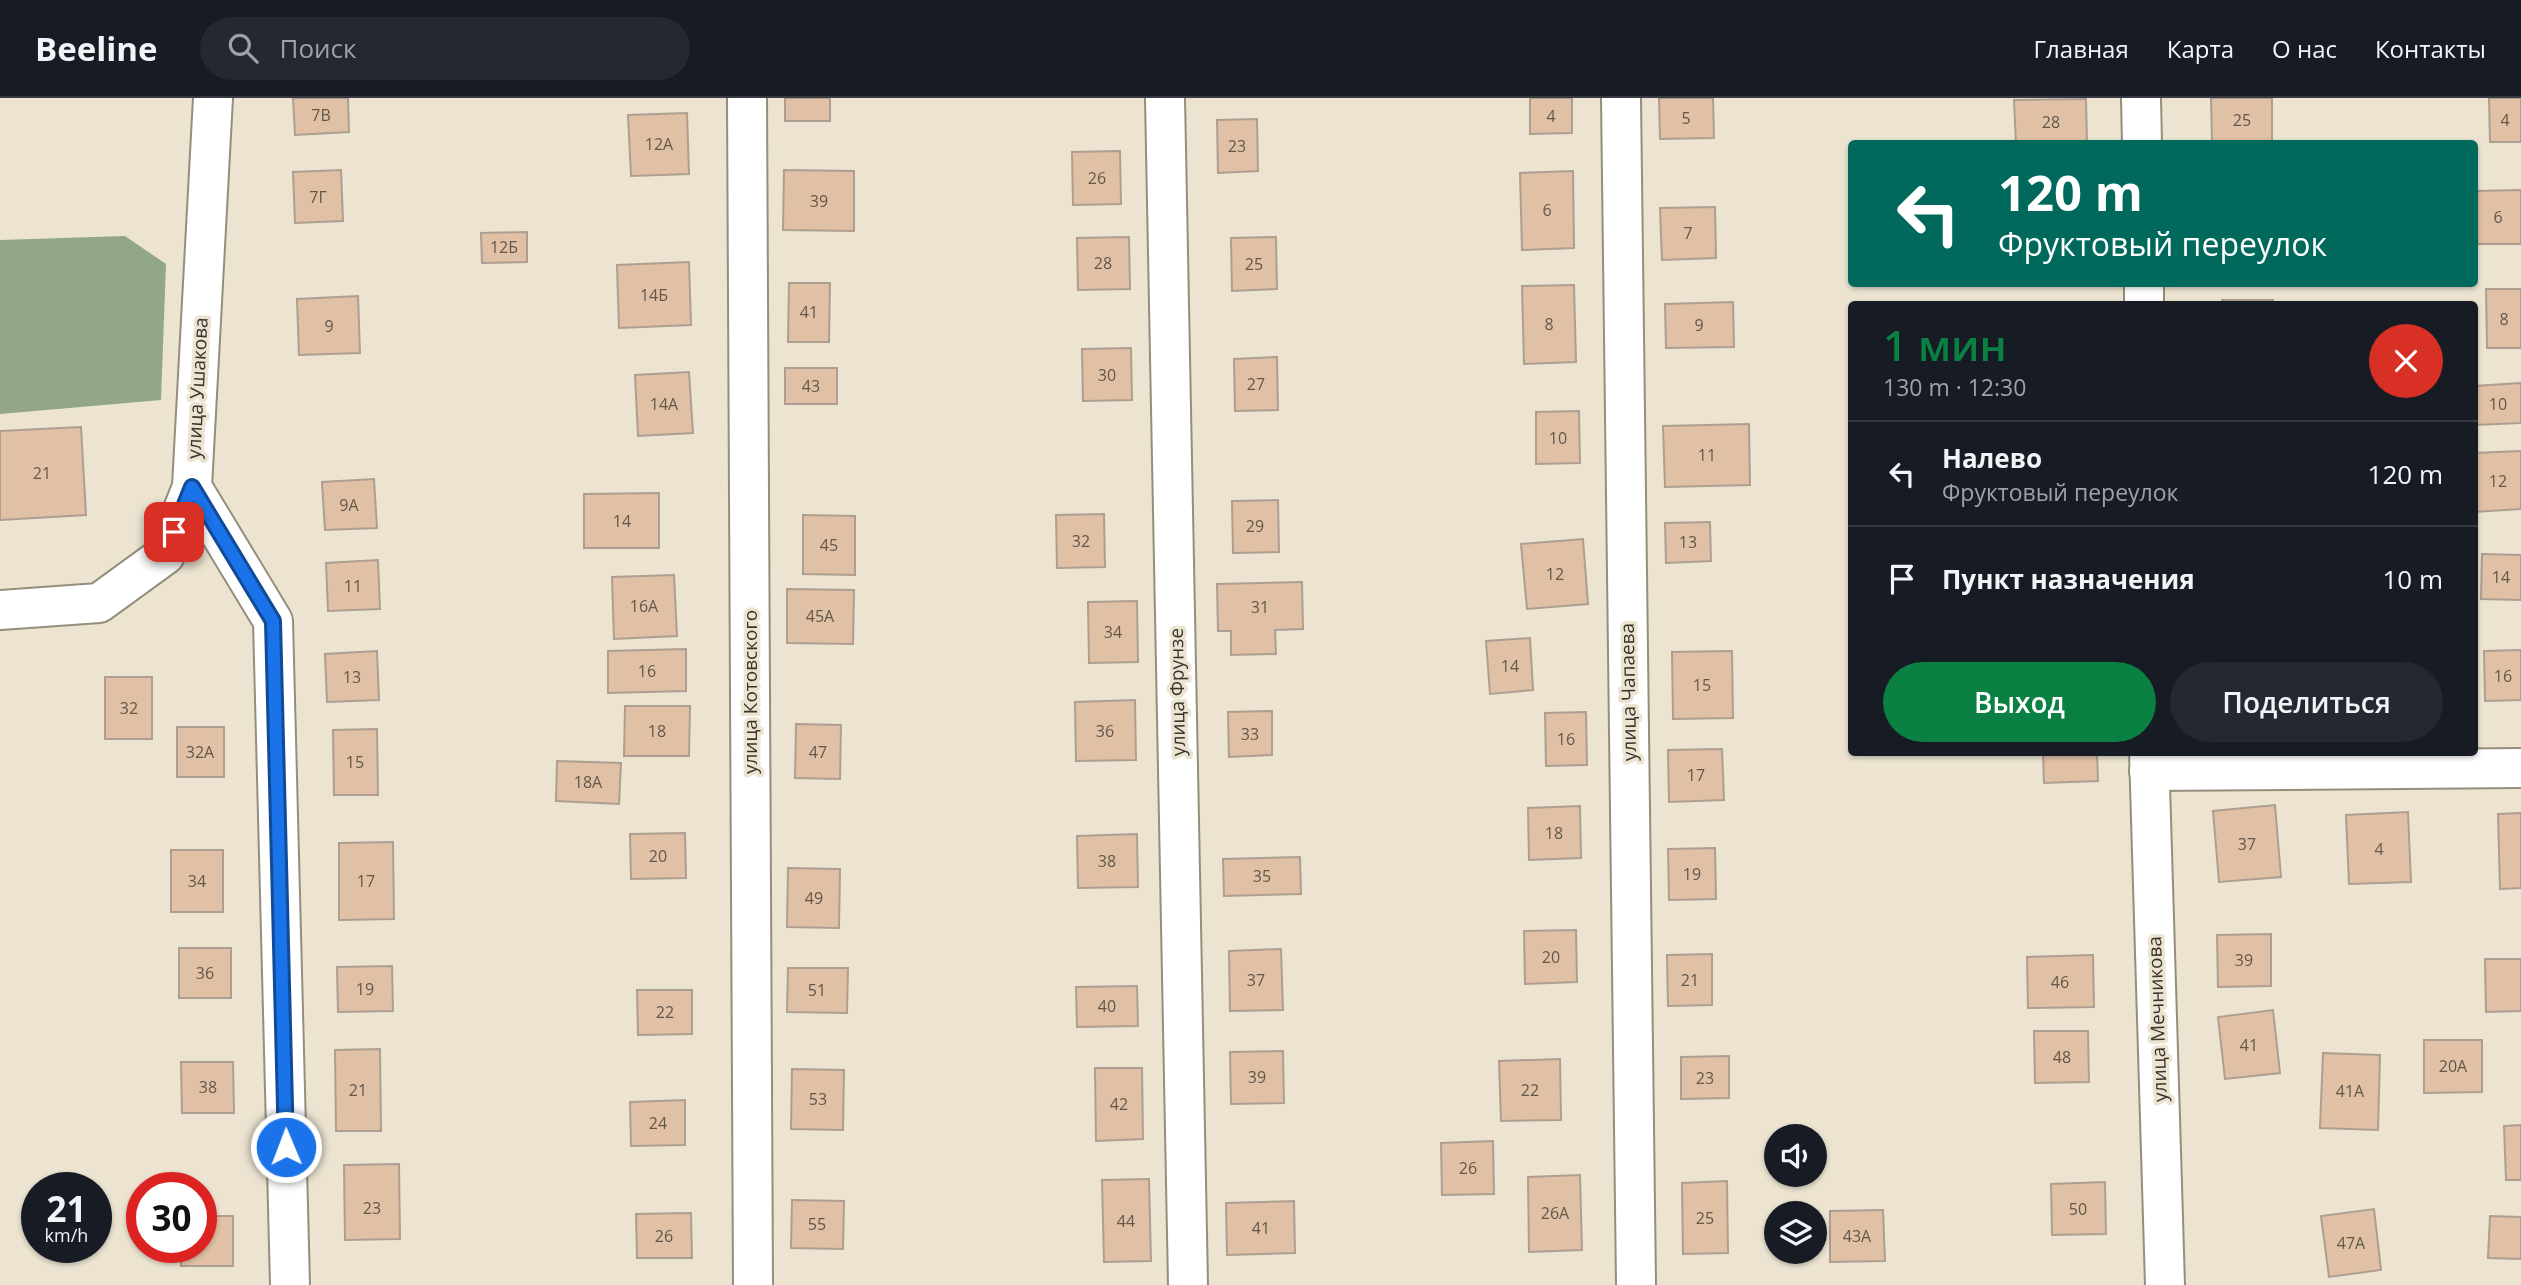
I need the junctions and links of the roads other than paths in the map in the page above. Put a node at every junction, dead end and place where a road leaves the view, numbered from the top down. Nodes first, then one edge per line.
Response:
1 (213, 98) edge
2 (747, 98) edge
3 (1165, 98) edge
4 (1621, 98) edge
5 (2141, 98) edge
6 (2142, 140) edge
7 (192, 487) junction
8 (0, 610) edge
9 (2149, 762) edge
10 (2521, 768) edge
11 (290, 1285) edge
12 (753, 1285) edge
13 (1188, 1285) edge
14 (1636, 1285) edge
15 (2165, 1285) edge

1 - 7 street, улица Ушакова
2 - 12 street, улица Котовского
3 - 13 street, улица Фрунзе
4 - 14 street, улица Чапаева
5 - 6 street
7 - 8 street
7 - 11 street, улица Ушакова
9 - 10 street
9 - 15 street, улица Мечникова

